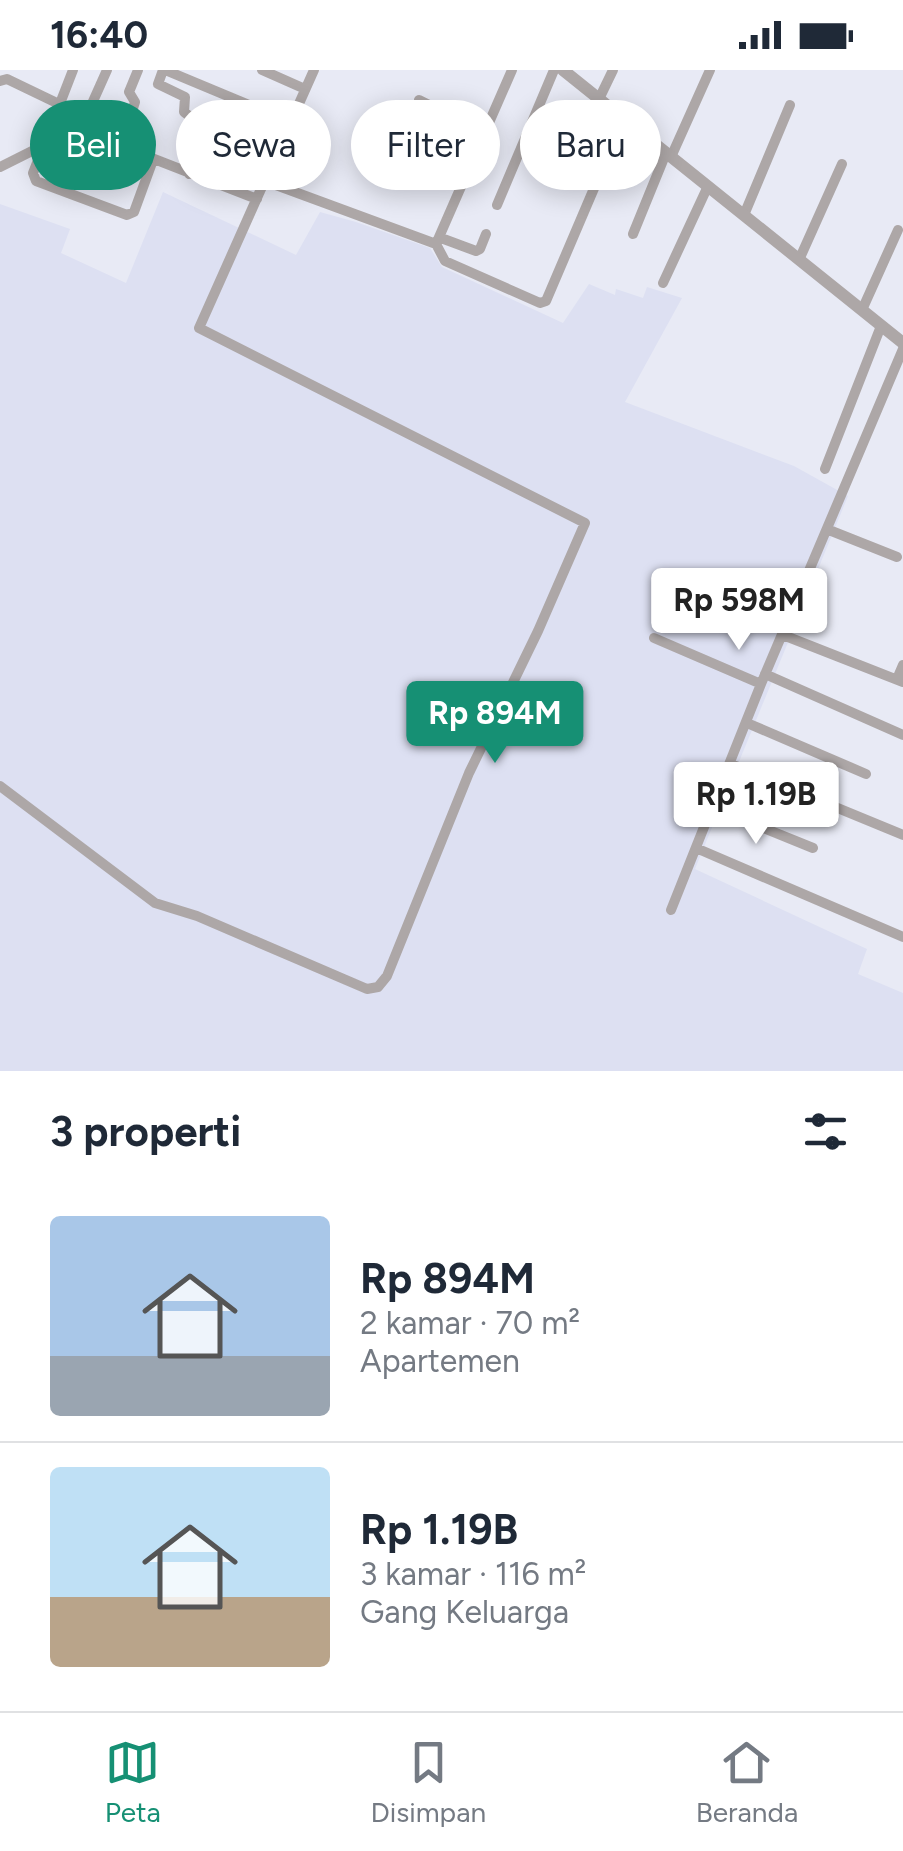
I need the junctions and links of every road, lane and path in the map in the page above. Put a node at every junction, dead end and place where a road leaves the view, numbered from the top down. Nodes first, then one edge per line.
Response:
1 (74, 70) edge
2 (107, 70) edge
3 (138, 70) edge
4 (164, 70) edge
5 (262, 70) edge
6 (314, 70) edge
7 (512, 70) edge
8 (554, 70) edge
9 (564, 70) edge
10 (613, 70) edge
11 (710, 70) edge
12 (6, 76) edge
13 (192, 81) junction
14 (305, 88) junction
15 (185, 97) junction
16 (599, 99) joint
17 (56, 100) edge
18 (61, 100) edge
19 (94, 100) edge
20 (133, 100) edge
21 (185, 100) edge
22 (237, 100) edge
23 (300, 100) edge
24 (500, 100) edge
25 (790, 105) dead end
26 (661, 148) edge
27 (30, 152) edge
28 (669, 155) junction
29 (842, 164) dead end
30 (0, 168) edge
31 (708, 186) junction
32 (62, 190) edge
33 (142, 190) edge
34 (231, 190) edge
35 (261, 190) edge
36 (290, 190) edge
37 (461, 190) edge
38 (594, 190) edge
39 (257, 200) junction
40 (497, 204) dead end
41 (744, 216) junction
42 (898, 230) dead end
43 (486, 234) dead end
44 (633, 234) dead end
45 (439, 241) junction
46 (799, 260) junction
47 (664, 282) dead end
48 (862, 310) junction
49 (881, 326) junction
50 (903, 346) edge
51 (824, 469) dead end
52 (829, 530) junction
53 (897, 557) dead end
54 (782, 635) junction
55 (654, 638) dead end
56 (903, 665) edge
57 (763, 679) junction
58 (900, 680) edge
59 (747, 723) junction
60 (903, 735) edge
61 (731, 764) junction
62 (866, 774) dead end
63 (0, 786) edge
64 (714, 808) junction
65 (903, 835) edge
66 (696, 848) junction
67 (813, 848) dead end
68 (671, 910) dead end
69 (903, 937) edge

1 - 18 street
2 - 19 street
3 - 20 street
4 - 13 street
4 - 15 street
5 - 14 street
6 - 14 street
7 - 24 street
8 - 40 street
9 - 16 street
10 - 16 street
11 - 28 street
12 - 17 street
13 - 15 street
13 - 22 street
14 - 23 street
15 - 21 street
25 - 41 street
26 - 28 street
27 - 30 street
28 - 31 street
28 - 44 street
29 - 46 street
31 - 41 street
31 - 47 street
32 - 33 street
34 - 39 street
35 - 39 street
36 - 45 street
37 - 45 street
38 - 45 street
39 - 63 street
41 - 46 street
42 - 48 street
43 - 45 street
46 - 48 street
48 - 49 street
49 - 50 street
49 - 51 street
50 - 52 street
52 - 53 street
52 - 54 street
54 - 57 street
54 - 58 street
55 - 57 street
56 - 58 street
57 - 59 street
57 - 60 street
59 - 61 street
59 - 62 street
61 - 64 street
61 - 65 street
64 - 66 street
64 - 67 street
66 - 68 street
66 - 69 street

